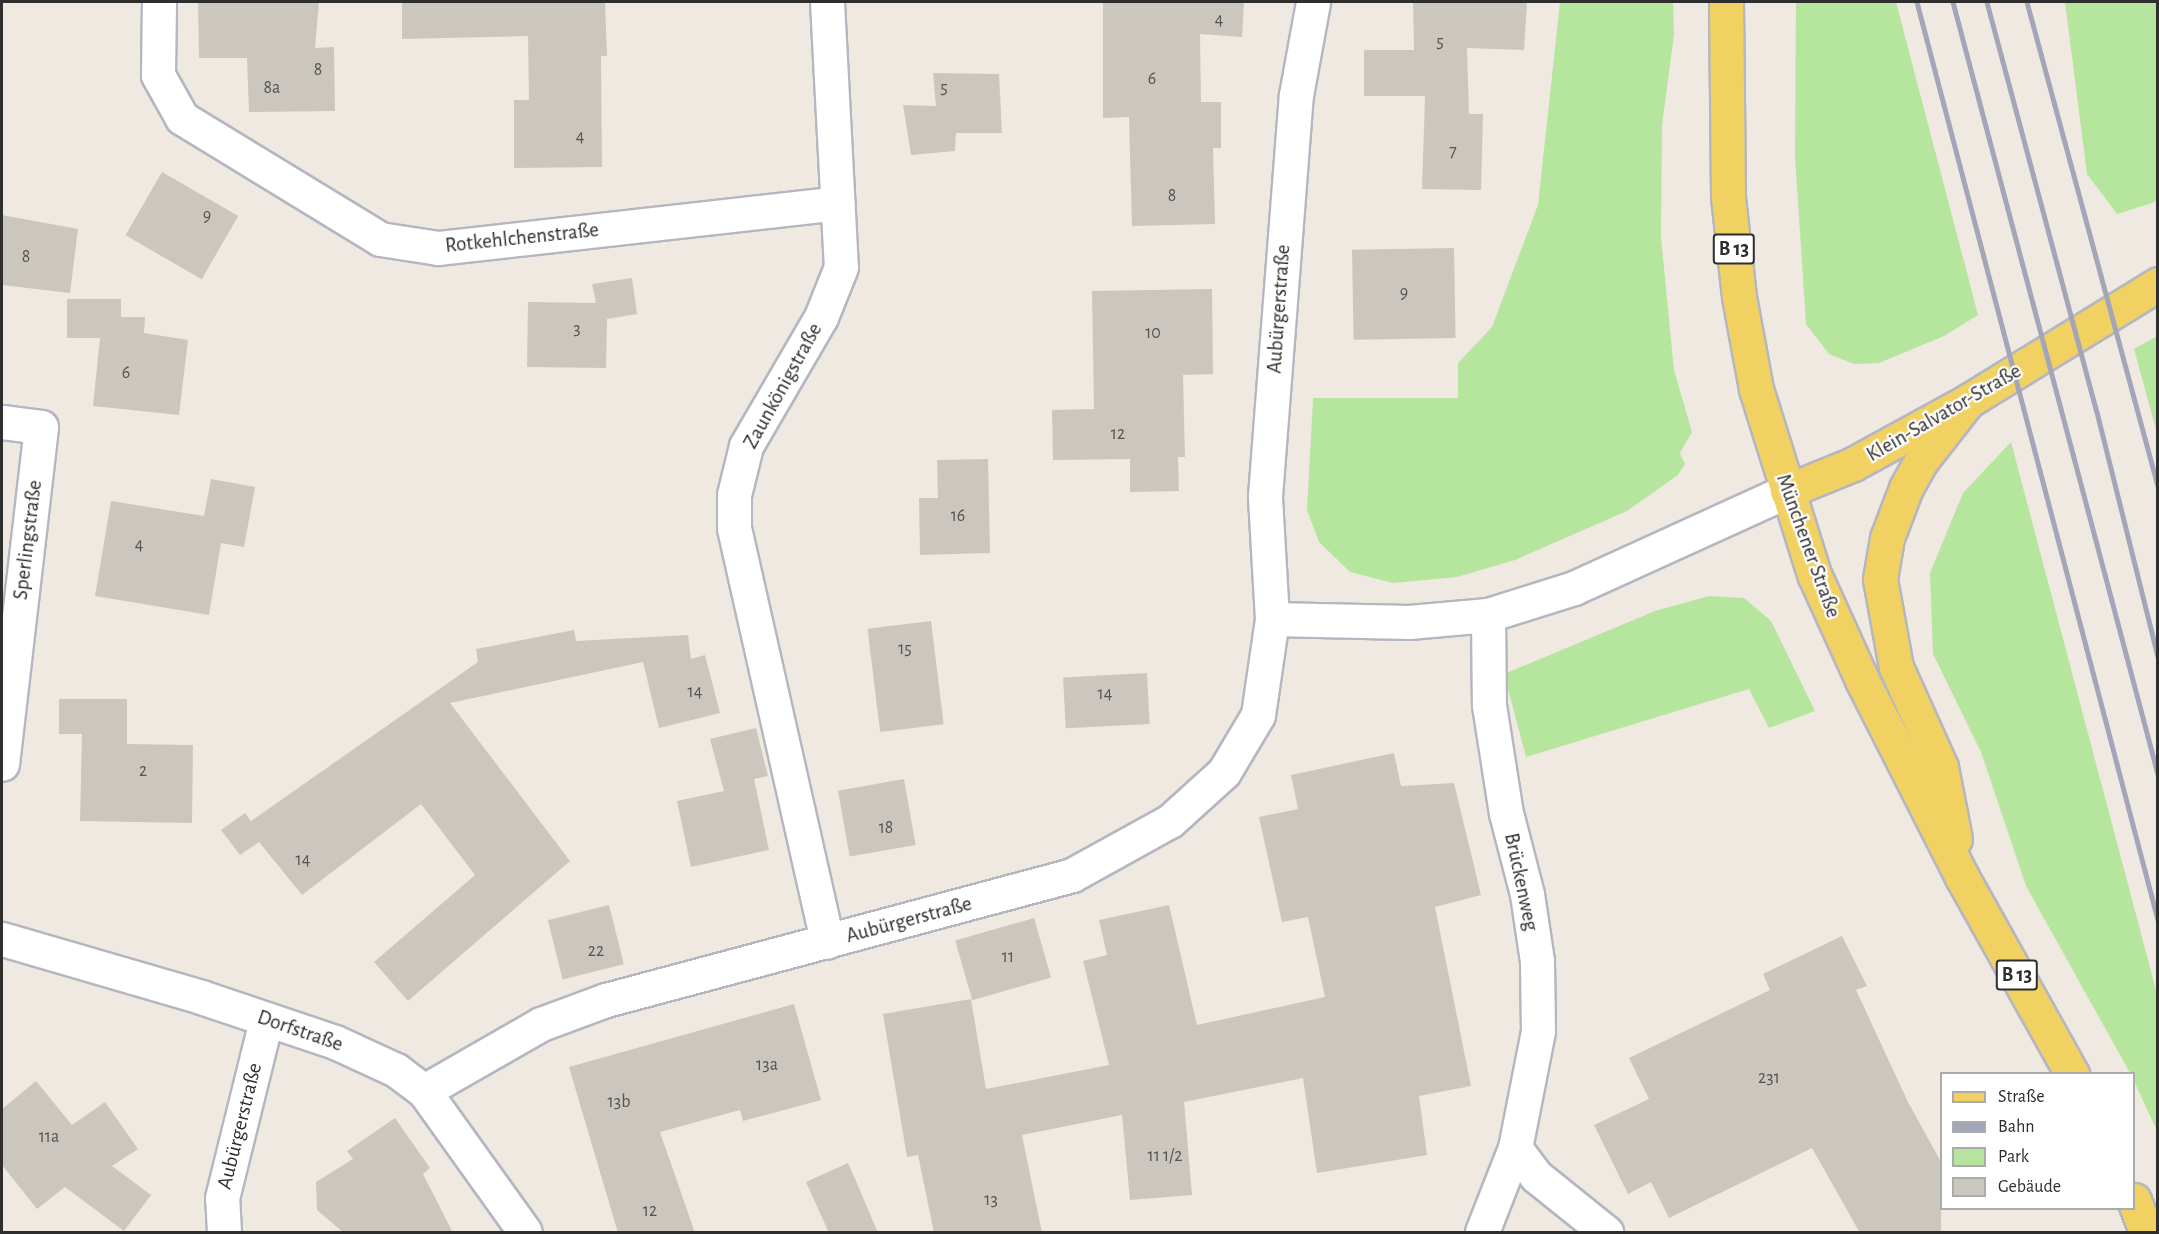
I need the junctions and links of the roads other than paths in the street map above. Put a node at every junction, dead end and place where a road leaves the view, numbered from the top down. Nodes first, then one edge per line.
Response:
1 (159, 2) edge
2 (827, 2) edge
3 (1313, 2) edge
4 (1726, 2) edge
5 (837, 203) junction
6 (2157, 284) edge
7 (1968, 401) junction
8 (2, 422) edge
9 (1787, 491) junction
10 (1488, 615) junction
11 (1272, 619) junction
12 (2, 764) edge
13 (1962, 877) junction
14 (2, 939) edge
15 (827, 942) junction
16 (266, 1020) junction
17 (2071, 1072) edge
18 (424, 1091) junction
19 (1515, 1148) junction
20 (2135, 1205) edge
21 (224, 1233) edge
22 (525, 1233) edge
23 (1482, 1233) edge
24 (1606, 1233) edge
25 (2146, 1233) edge

1 - 5 street, Rotkehlchenstraße
2 - 5 street, Zaunkönigstraße
3 - 11 street, Aubürgerstraße
4 - 9 main road, Münchener Straße / B 13
5 - 15 street, Zaunkönigstraße
6 - 7 main road, Klein-Salvator-Straße
7 - 9 main road, Klein-Salvator-Straße
7 - 13 main road
8 - 12 street, Sperlingstraße
9 - 10 street, Klein-Salvator-Straße
9 - 13 main road, Münchener Straße / B 13
10 - 11 street
10 - 19 street, Brückenweg
11 - 15 street, Aubürgerstraße
13 - 17 main road, Münchener Straße / B 13
14 - 16 street, Dorfstraße
15 - 18 street, Aubürgerstraße
16 - 18 street, Dorfstraße
16 - 21 street, Aubürgerstraße
18 - 22 street, Dorfstraße
19 - 23 street, Brückenweg
19 - 24 street
20 - 25 main road

